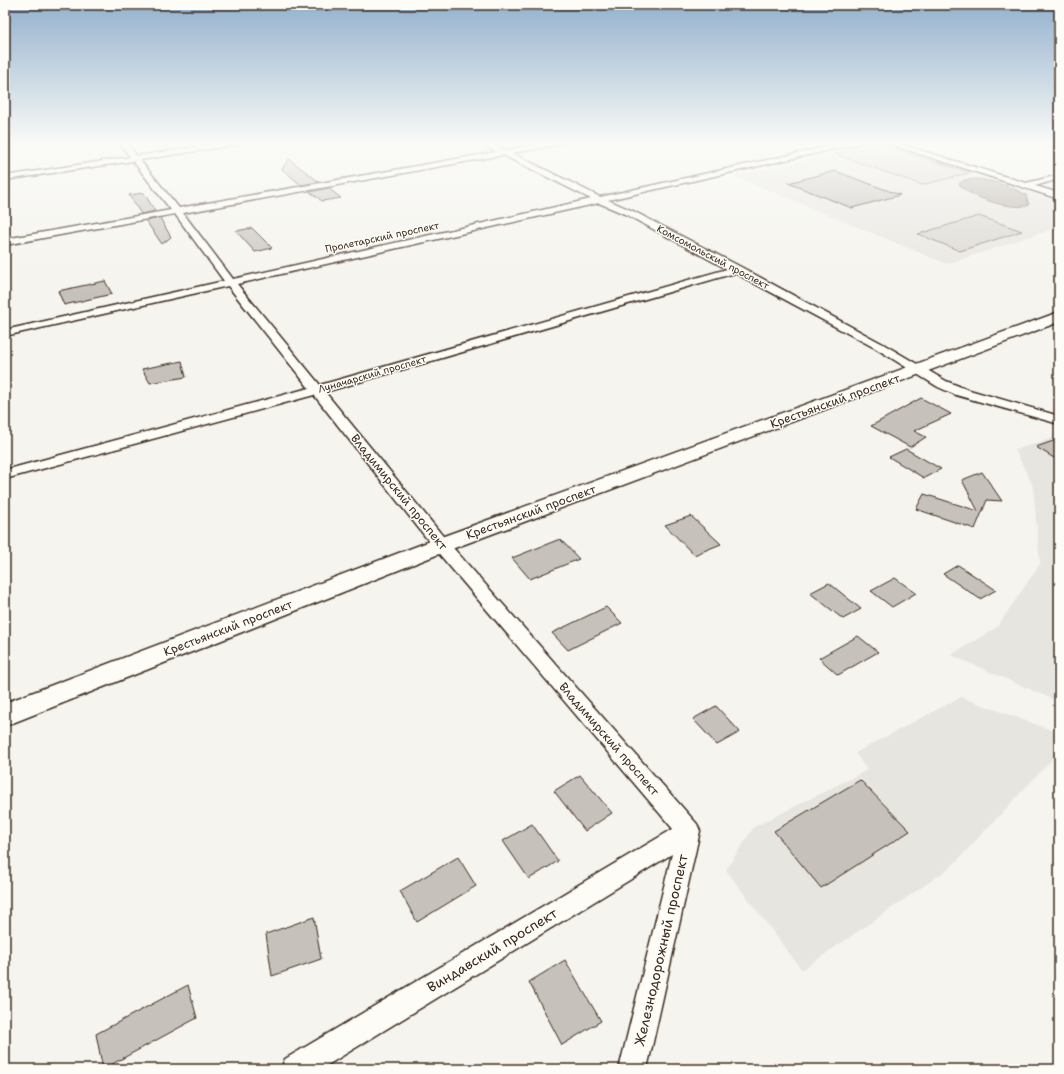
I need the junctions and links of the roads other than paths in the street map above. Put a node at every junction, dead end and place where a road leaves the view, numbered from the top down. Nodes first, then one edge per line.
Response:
1 (163, 192) edge
2 (282, 192) edge
3 (584, 192) edge
4 (635, 192) edge
5 (1046, 192) edge
6 (1059, 196) edge
7 (600, 200) junction
8 (178, 211) junction
9 (5, 242) edge
10 (737, 269) junction
11 (230, 282) junction
12 (1059, 317) edge
13 (5, 333) edge
14 (918, 370) junction
15 (317, 390) junction
16 (1059, 420) edge
17 (5, 475) edge
18 (441, 545) junction
19 (5, 715) edge
20 (689, 831) junction
21 (295, 1069) edge
22 (633, 1069) edge

1 - 8 street, Владимирский проспект
2 - 8 street
3 - 7 street, Комсомольский проспект
4 - 7 street, Пролетарский проспект
5 - 6 street
7 - 10 street, Комсомольский проспект
7 - 11 street, Пролетарский проспект
8 - 9 street
8 - 11 street, Владимирский проспект
10 - 14 street, Комсомольский проспект
10 - 15 street, Луначарский проспект
11 - 13 street, Пролетарский проспект
11 - 15 street, Владимирский проспект
12 - 14 street, Крестьянский проспект
14 - 16 street
14 - 18 street, Крестьянский проспект
15 - 17 street, Луначарский проспект
15 - 18 street, Владимирский проспект
18 - 19 street, Крестьянский проспект
18 - 20 street, Владимирский проспект
20 - 21 street, Виндавский проспект
20 - 22 street, Железнодорожный проспект

